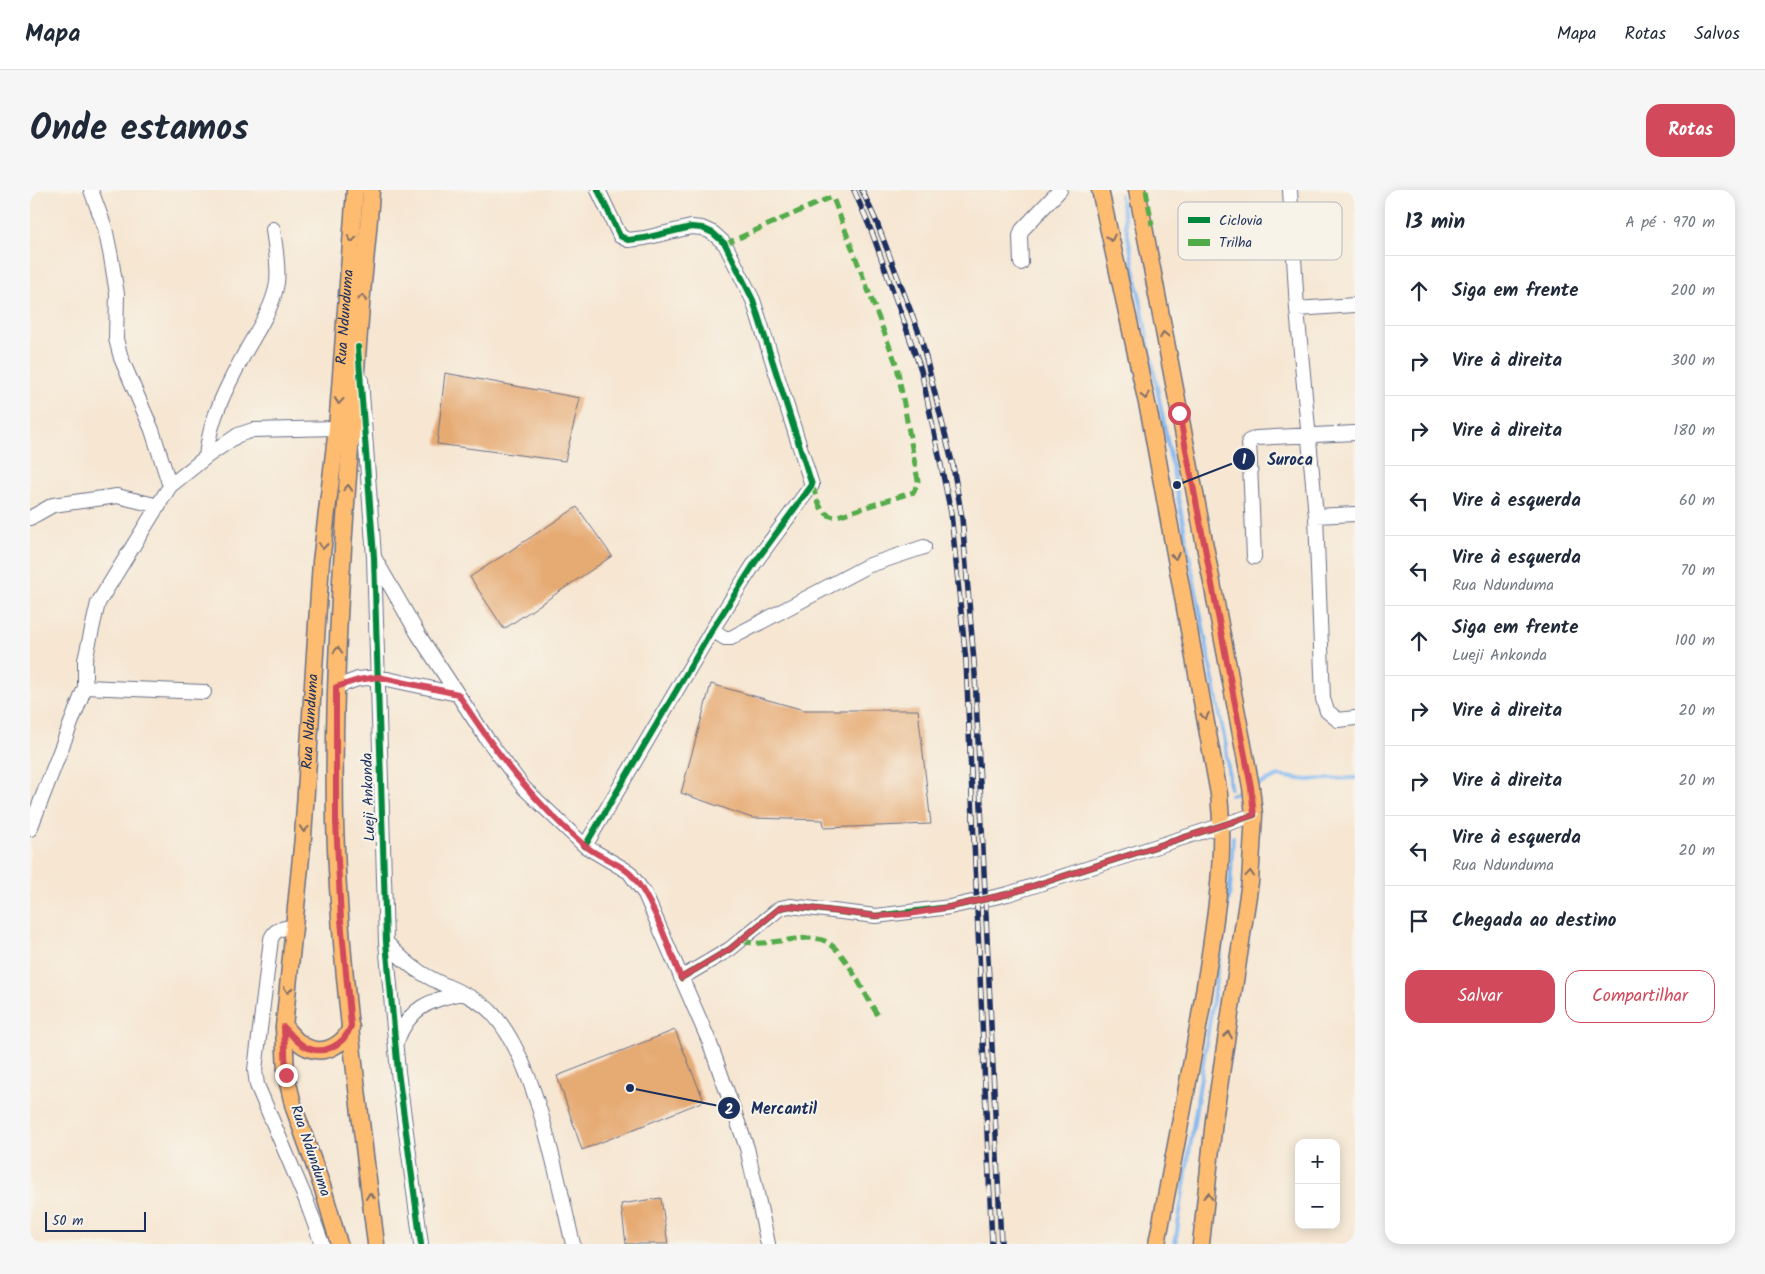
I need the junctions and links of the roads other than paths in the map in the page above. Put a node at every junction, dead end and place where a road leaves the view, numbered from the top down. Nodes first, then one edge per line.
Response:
1 (91, 190) edge
2 (355, 190) edge
3 (371, 190) edge
4 (598, 190) edge
5 (1060, 190) edge
6 (1137, 190) edge
7 (1103, 191) edge
8 (273, 229) dead end
9 (1294, 260) edge
10 (1021, 263) dead end
11 (1355, 305) edge
12 (1296, 308) junction
13 (358, 347) junction
14 (337, 428) junction
15 (1355, 432) edge
16 (1308, 435) junction
17 (206, 457) junction
18 (170, 486) junction
19 (159, 506) junction
20 (1355, 514) edge
21 (1316, 516) junction
22 (30, 518) edge
23 (924, 547) dead end
24 (374, 556) junction
25 (1254, 557) dead end
26 (712, 630) junction
27 (378, 677) junction
28 (85, 687) junction
29 (336, 687) junction
30 (204, 692) dead end
31 (458, 694) junction
32 (1355, 718) edge
33 (1254, 815) junction
34 (1222, 824) junction
35 (30, 829) edge
36 (585, 846) junction
37 (293, 927) junction
38 (386, 942) junction
39 (681, 978) junction
40 (462, 993) junction
41 (351, 1026) junction
42 (284, 1027) junction
43 (395, 1045) junction
44 (322, 1244) edge
45 (339, 1244) edge
46 (376, 1244) edge
47 (421, 1244) edge
48 (573, 1244) edge
49 (768, 1244) edge
50 (1157, 1244) edge
51 (1202, 1244) edge

1 - 18 street
2 -> 14 main road, Rua Ndunduma
13 -> 3 main road, Rua Ndunduma
4 - 26 street
5 - 10 street
33 -> 6 main road
7 -> 34 main road
8 - 17 street
9 - 12 street
11 - 12 street
12 - 16 street
13 - 24 street, Lueji Ankonda
29 -> 13 main road, Rua Ndunduma
14 - 17 street
14 -> 37 main road, Rua Ndunduma
15 - 16 street
16 - 21 street
16 - 25 street
17 - 18 street
18 - 19 street
19 - 22 street
19 - 28 street
20 - 21 street
21 - 32 street
23 - 26 street
24 - 27 street, Lueji Ankonda
24 - 31 street
26 - 36 street
27 - 29 street
27 - 31 street
27 - 38 street, Lueji Ankonda
28 - 30 street
28 - 35 street
29 - 41 main road, Rua Ndunduma
31 - 36 street
33 - 34 street
51 -> 33 main road
34 - 39 street
34 - 50 main road
36 - 39 street
37 -> 42 main road, Rua Ndunduma
37 - 44 street
38 - 40 street
38 - 43 street, Lueji Ankonda
39 - 49 street
40 - 43 street
40 - 48 street
41 - 42 main road
46 -> 41 main road
42 - 45 main road, Rua Ndunduma
43 - 47 street, Lueji Ankonda

